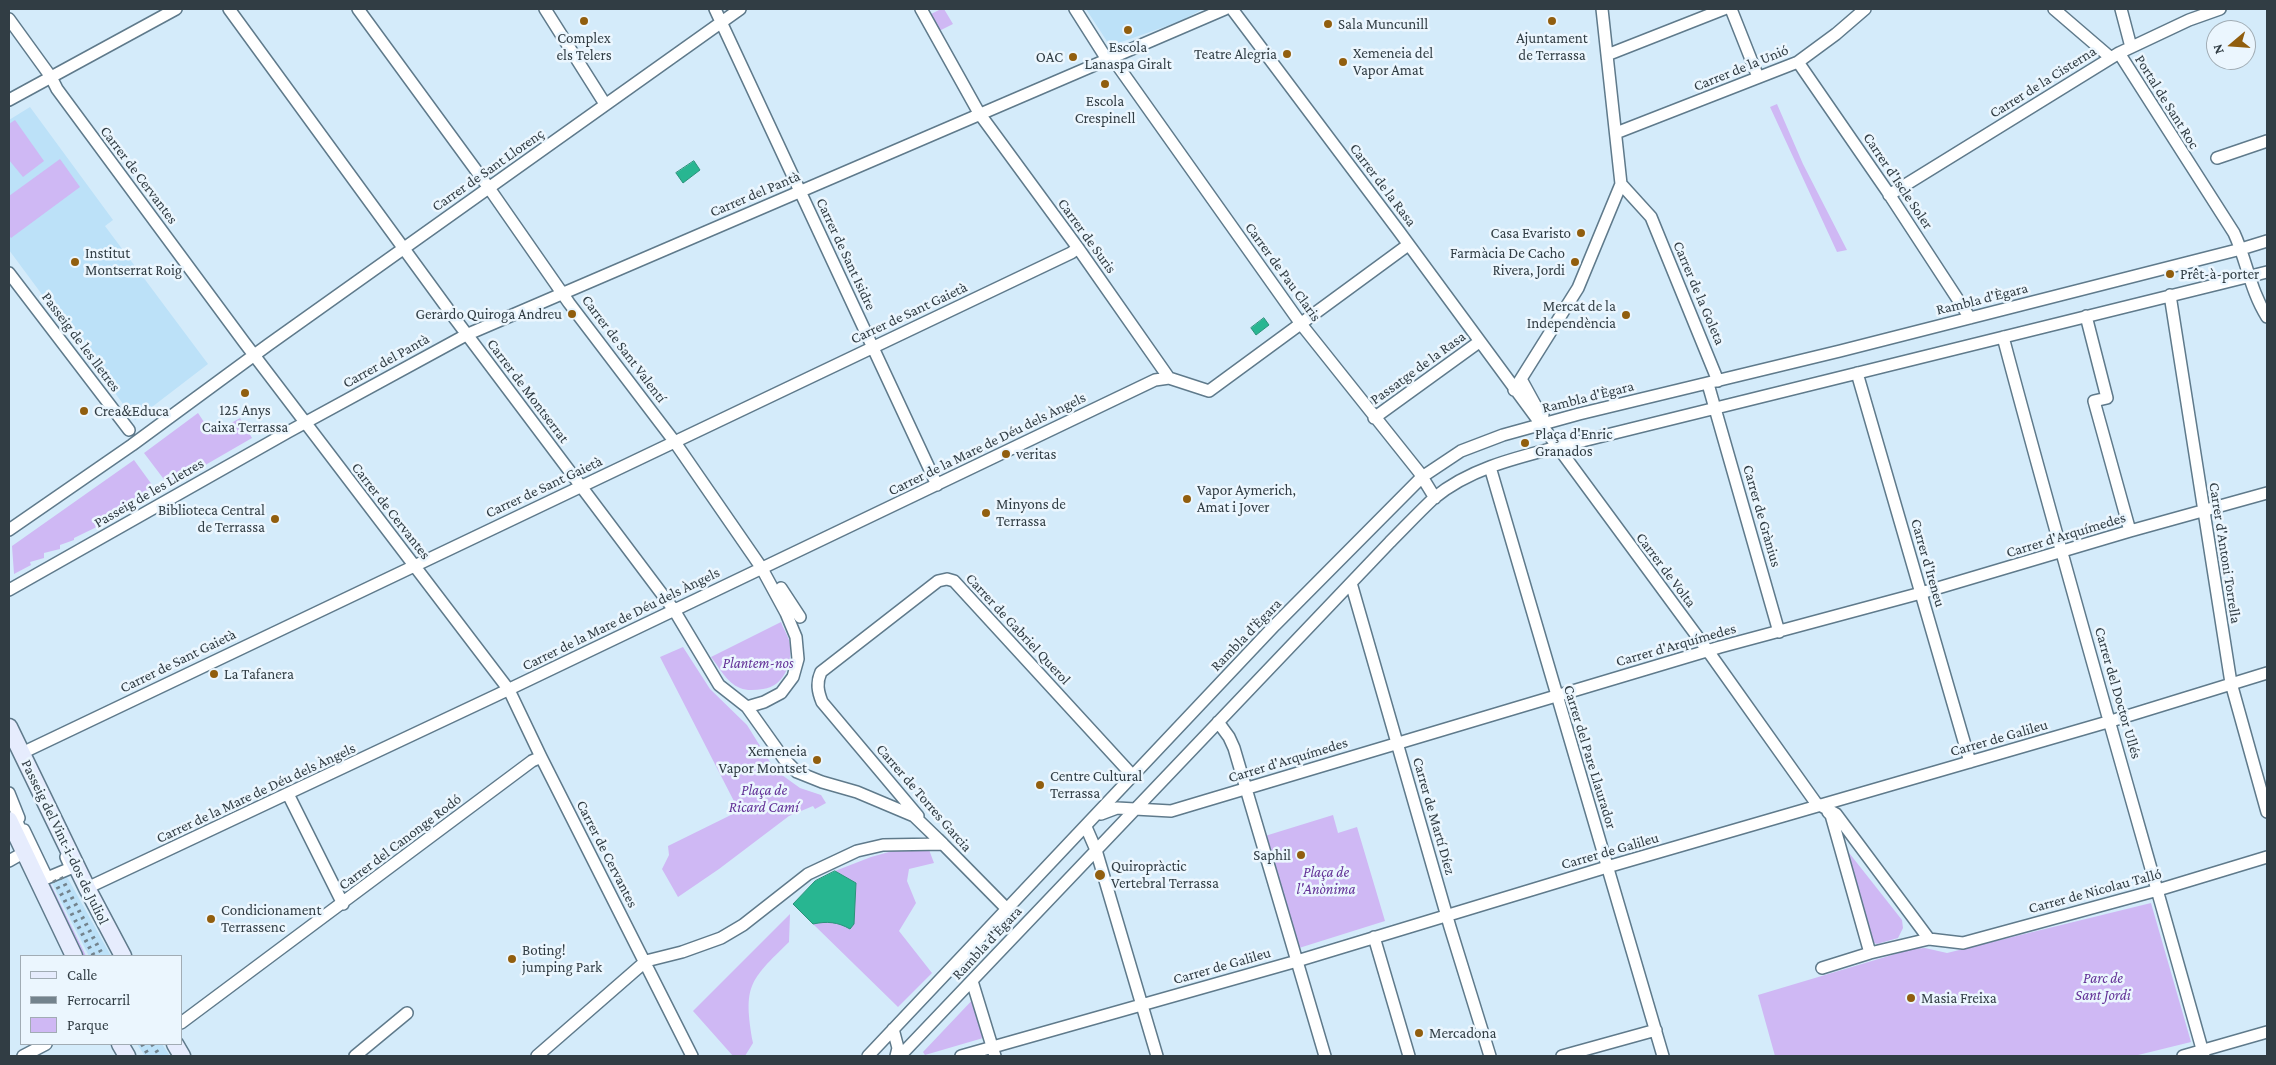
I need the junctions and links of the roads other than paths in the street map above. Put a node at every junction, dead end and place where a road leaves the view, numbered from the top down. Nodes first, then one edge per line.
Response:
1 (176, 9) edge
2 (228, 9) edge
3 (358, 9) edge
4 (545, 9) edge
5 (715, 9) edge
6 (740, 9) edge
7 (921, 9) edge
8 (1075, 9) edge
9 (1225, 9) edge
10 (1232, 9) edge
11 (1602, 9) edge
12 (1724, 9) edge
13 (1730, 9) edge
14 (1865, 9) edge
15 (2054, 9) edge
16 (2121, 9) edge
17 (2220, 9) edge
18 (9, 19) edge
19 (722, 22) junction
20 (2131, 46) junction
21 (1607, 55) junction
22 (2115, 55) junction
23 (1110, 59) junction
24 (1798, 62) junction
25 (51, 77) junction
26 (1758, 77) junction
27 (9, 100) edge
28 (605, 104) junction
29 (979, 113) junction
30 (1616, 133) junction
31 (2267, 141) edge
32 (2217, 158) dead end
33 (1621, 184) junction
34 (489, 188) junction
35 (800, 191) junction
36 (1890, 195) junction
37 (2267, 241) edge
38 (1408, 245) junction
39 (404, 248) junction
40 (1078, 248) junction
41 (2241, 250) junction
42 (2267, 272) edge
43 (9, 273) edge
44 (2250, 277) junction
45 (562, 292) junction
46 (2170, 295) junction
47 (2086, 316) junction
48 (2267, 317) edge
49 (1970, 318) junction
50 (1301, 324) junction
51 (466, 334) junction
52 (2002, 337) junction
53 (1479, 342) junction
54 (873, 347) junction
55 (254, 355) junction
56 (1857, 373) junction
57 (1168, 378) junction
58 (1521, 379) junction
59 (1713, 382) junction
60 (1511, 386) junction
61 (1715, 408) junction
62 (1374, 418) junction
63 (1542, 419) junction
64 (305, 422) junction
65 (130, 430) dead end
66 (674, 441) junction
67 (1558, 447) junction
68 (1490, 467) junction
69 (1422, 477) junction
70 (936, 485) junction
71 (581, 487) junction
72 (2267, 493) edge
73 (1435, 498) junction
74 (2203, 512) junction
75 (9, 530) edge
76 (2130, 531) junction
77 (2060, 552) junction
78 (412, 565) junction
79 (761, 567) junction
80 (1351, 583) junction
81 (782, 588) dead end
82 (9, 590) edge
83 (1921, 593) junction
84 (674, 610) junction
85 (800, 617) dead end
86 (1779, 632) junction
87 (1708, 651) junction
88 (2267, 674) edge
89 (2232, 683) junction
90 (509, 690) junction
91 (1556, 696) junction
92 (822, 702) joint
93 (747, 707) junction
94 (2111, 721) junction
95 (1218, 722) junction
96 (9, 726) edge
97 (9, 739) edge
98 (1397, 743) junction
99 (22, 753) junction
100 (541, 757) junction
101 (1970, 762) junction
102 (1133, 776) junction
103 (1246, 788) junction
104 (9, 793) edge
105 (288, 794) junction
106 (1823, 805) junction
107 (1134, 810) junction
108 (2267, 812) edge
109 (1095, 817) junction
110 (9, 820) edge
111 (1086, 826) junction
112 (943, 844) junction
113 (1096, 850) junction
114 (16, 857) edge
115 (2267, 858) edge
116 (1607, 867) junction
117 (87, 888) junction
118 (2158, 890) junction
119 (343, 904) junction
120 (1007, 909) junction
121 (1447, 915) junction
122 (1374, 937) junction
123 (1929, 939) junction
124 (1870, 953) junction
125 (73, 955) edge
126 (122, 955) edge
127 (1298, 960) junction
128 (646, 961) junction
129 (1822, 968) dead end
130 (972, 981) junction
131 (1142, 1005) junction
132 (407, 1013) dead end
133 (182, 1022) edge
134 (893, 1029) junction
135 (1656, 1030) junction
136 (2267, 1032) edge
137 (44, 1045) edge
138 (121, 1045) edge
139 (176, 1045) edge
140 (994, 1051) edge
141 (2204, 1053) edge
142 (23, 1056) edge
143 (127, 1056) edge
144 (182, 1056) edge
145 (355, 1056) edge
146 (538, 1056) edge
147 (692, 1056) edge
148 (868, 1056) edge
149 (896, 1056) edge
150 (900, 1056) edge
151 (961, 1056) edge
152 (1157, 1056) edge
153 (1325, 1056) edge
154 (1409, 1056) edge
155 (1490, 1056) edge
156 (1562, 1056) edge
157 (1663, 1056) edge
158 (2183, 1056) edge

1 - 25 street
2 - 39 street, Carrer de Montserrat
3 - 34 street, Carrer de Sant Valentí
4 - 28 street
5 - 19 street, Carrer de Sant Isidre
6 - 19 street, Carrer de Sant Llorenç
7 - 29 street, Carrer de Suris
8 - 23 street, Carrer de Pau Claris
9 - 23 street, Carrer del Pantà
10 - 38 street, Carrer de la Rasa
11 - 21 street
12 - 21 street
13 - 26 street
14 - 24 street, Carrer de la Unió
15 - 22 street, Portal de Sant Roc
16 - 20 street
17 - 20 street, Carrer de la Cisterna
18 - 25 street, Carrer de Cervantes
19 - 28 street, Carrer de Sant Llorenç
19 - 35 street, Carrer de Sant Isidre
20 - 22 street, Carrer de la Cisterna
21 - 30 street
22 - 36 street, Carrer de la Cisterna
22 - 41 street, Portal de Sant Roc
23 - 29 street, Carrer del Pantà
23 - 50 street, Carrer de Pau Claris
24 - 26 street, Carrer de la Unió
24 - 36 street, Carrer d'Iscle Soler
25 - 27 street
25 - 55 street, Carrer de Cervantes
26 - 30 street, Carrer de la Unió
28 - 34 street, Carrer de Sant Llorenç
29 - 35 street, Carrer del Pantà
29 - 40 street, Carrer de Suris
30 - 33 street
31 - 32 street
33 - 58 street
33 - 59 street, Carrer de la Goleta
34 - 39 street, Carrer de Sant Llorenç
34 - 45 street, Carrer de Sant Valentí
35 - 45 street, Carrer del Pantà
35 - 54 street, Carrer de Sant Isidre
36 - 49 street, Carrer d'Iscle Soler
37 - 41 street, Rambla d'Ègara
38 - 50 street
38 - 53 street, Carrer de la Rasa
39 - 51 street, Carrer de Montserrat
39 - 55 street, Carrer de Sant Llorenç
40 - 54 street, Carrer de Sant Gaietà
40 - 57 street, Carrer de Suris
41 - 44 street
41 - 49 street, Rambla d'Ègara
42 - 44 street, Rambla d'Ègara
43 - 65 street, Passeig de les lletres
44 - 46 street, Rambla d'Ègara
44 - 48 street
45 - 51 street, Carrer del Pantà
45 - 66 street, Carrer de Sant Valentí
46 - 47 street, Rambla d'Ègara
46 - 74 street, Carrer d'Antoni Torrella
47 - 52 street, Rambla d'Ègara
47 - 76 street
49 - 59 street, Rambla d'Ègara
50 - 57 street
50 - 62 street, Carrer de Pau Claris
51 - 64 street, Carrer del Pantà
51 - 71 street, Carrer de Montserrat
52 - 56 street, Rambla d'Ègara
52 - 77 street, Carrer del Doctor Ullés
53 - 60 street, Carrer de la Rasa
53 - 62 street, Passatge de la Rasa
54 - 66 street, Carrer de Sant Gaietà
54 - 70 street, Carrer de Sant Isidre
55 - 64 street, Carrer de Cervantes
55 - 75 street
56 - 61 street, Rambla d'Ègara
56 - 83 street, Carrer d'Ireneu
57 - 70 street, Carrer de la Mare de Déu dels Àngels
58 - 60 street
58 - 63 street
59 - 61 street, Carrer de la Goleta
59 - 63 street, Rambla d'Ègara
60 - 63 street
61 - 67 street, Rambla d'Ègara
61 - 86 street, Carrer de Grànius
62 - 69 street, Carrer de Pau Claris
63 - 67 street
63 - 69 street, Rambla d'Ègara
64 - 78 street, Carrer de Cervantes
64 - 82 street, Passeig de les Lletres
66 - 71 street, Carrer de Sant Gaietà
66 - 79 street, Carrer de Sant Valentí
67 - 68 street, Rambla d'Ègara
67 - 87 street, Carrer de Volta
68 - 73 street, Rambla d'Ègara
68 - 91 street, Carrer del Pare Llaurador
69 - 73 street, Carrer de Pau Claris
69 - 102 street, Rambla d'Ègara
70 - 79 street, Carrer de la Mare de Déu dels Àngels
71 - 78 street, Carrer de Sant Gaietà
71 - 84 street, Carrer de Montserrat
72 - 74 street, Carrer d'Arquímedes
73 - 80 street, Rambla d'Ègara
74 - 76 street, Carrer d'Arquímedes
74 - 89 street, Carrer d'Antoni Torrella
76 - 77 street, Carrer d'Arquímedes
77 - 83 street, Carrer d'Arquímedes
77 - 94 street, Carrer del Doctor Ullés
78 - 90 street, Carrer de Cervantes
78 - 99 street, Carrer de Sant Gaietà
79 - 84 street, Carrer de la Mare de Déu dels Àngels
79 - 93 street, Carrer de Sant Valentí
80 - 95 street, Rambla d'Ègara
80 - 98 street, Carrer de Martí Díez
81 - 85 street
83 - 86 street, Carrer d'Arquímedes
83 - 101 street, Carrer d'Ireneu
84 - 90 street, Carrer de la Mare de Déu dels Àngels
84 - 93 street, Carrer de Montserrat
86 - 87 street, Carrer d'Arquímedes
87 - 91 street, Carrer d'Arquímedes
87 - 106 street, Carrer de Volta
88 - 89 street, Carrer de Galileu
89 - 94 street, Carrer de Galileu
89 - 108 street, Carrer d'Antoni Torrella
90 - 100 street, Carrer de Cervantes
90 - 105 street, Carrer de la Mare de Déu dels Àngels
91 - 98 street, Carrer d'Arquímedes
91 - 116 street, Carrer del Pare Llaurador
92 - 102 street, Carrer de Gabriel Querol
92 - 112 street, Carrer de Torres Garcia
93 - 112 street, Carrer de Montserrat
94 - 101 street, Carrer de Galileu
94 - 118 street, Carrer del Doctor Ullés
95 - 103 street
95 - 107 street, Rambla d'Ègara
96 - 99 street, Passeig del Vint-i-dos de Juliol
97 - 104 street, Passeig del Vint-i-dos de Juliol
98 - 103 street, Carrer d'Arquímedes
98 - 121 street, Carrer de Martí Díez
99 - 117 street, Passeig del Vint-i-dos de Juliol
100 - 119 street, Carrer del Canonge Rodó
100 - 128 street, Carrer de Cervantes
101 - 106 street, Carrer de Galileu
102 - 109 street, Rambla d'Ègara
103 - 107 street, Carrer d'Arquímedes
103 - 127 street
105 - 117 street, Carrer de la Mare de Déu dels Àngels
105 - 119 street
106 - 116 street, Carrer de Galileu
106 - 123 street, Carrer de Volta
106 - 124 street
107 - 109 street, Carrer d'Arquímedes
107 - 113 street, Rambla d'Ègara
109 - 111 street, Rambla d'Ègara
110 - 114 street
111 - 113 street
111 - 120 street, Rambla d'Ègara
112 - 120 street, Carrer de Torres Garcia
112 - 128 street
113 - 130 street, Rambla d'Ègara
113 - 131 street
114 - 125 street
115 - 118 street, Carrer de Nicolau Talló
116 - 121 street, Carrer de Galileu
116 - 135 street, Carrer del Pare Llaurador
117 - 126 street, Passeig del Vint-i-dos de Juliol
118 - 123 street, Carrer de Nicolau Talló
118 - 141 street, Carrer del Doctor Ullés
119 - 133 street, Carrer del Canonge Rodó
120 - 134 street, Rambla d'Ègara
121 - 122 street, Carrer de Galileu
121 - 155 street, Carrer de Martí Díez
122 - 127 street, Carrer de Galileu
122 - 154 street
123 - 124 street
124 - 129 street
127 - 131 street, Carrer de Galileu
127 - 153 street
128 - 146 street
128 - 147 street, Carrer de Cervantes
130 - 140 street
130 - 150 street, Rambla d'Ègara
131 - 140 street, Carrer de Galileu
131 - 152 street
132 - 145 street
134 - 148 street, Rambla d'Ègara
134 - 149 street
135 - 156 street
135 - 157 street, Carrer del Pare Llaurador
136 - 141 street
137 - 142 street
138 - 143 street
139 - 144 street
140 - 151 street, Carrer de Galileu
141 - 158 street

